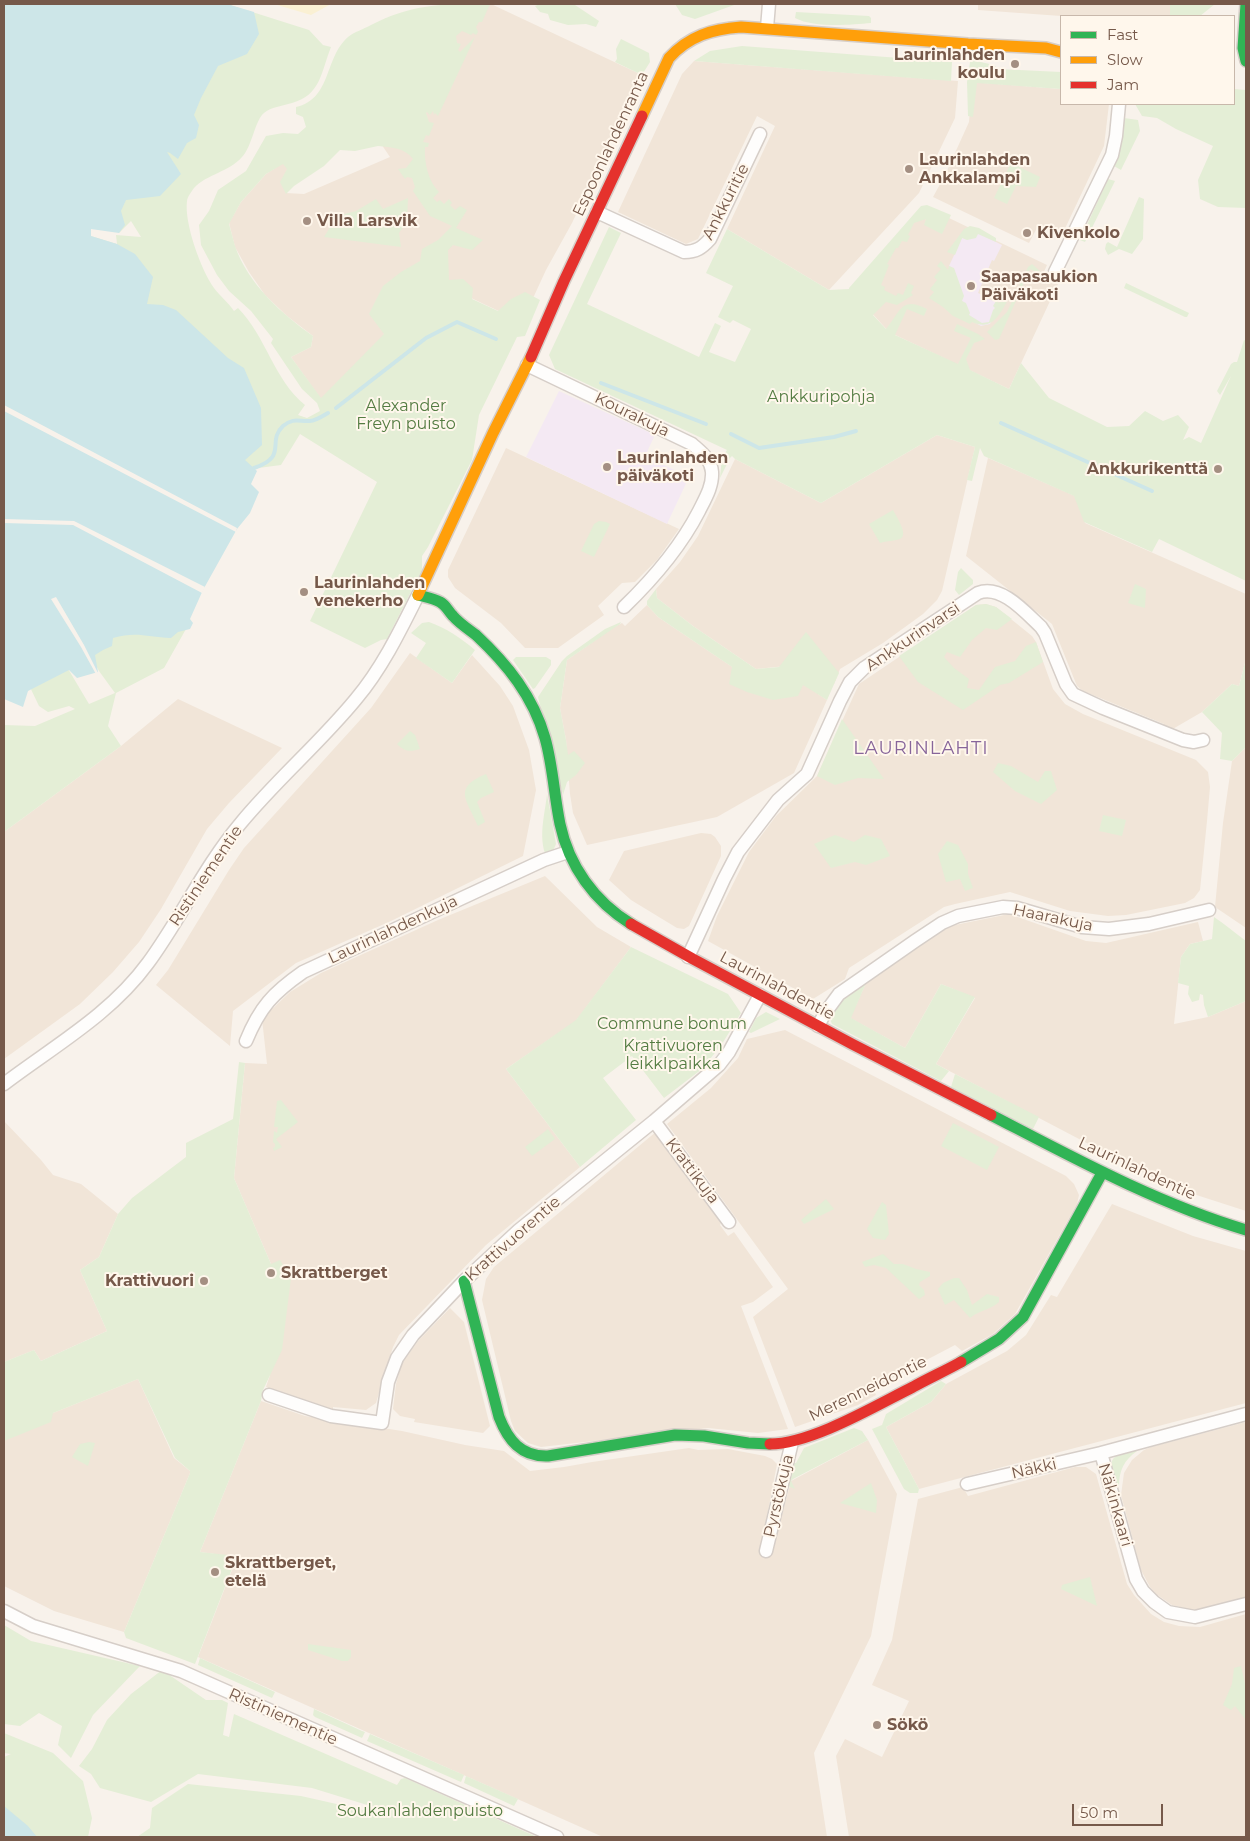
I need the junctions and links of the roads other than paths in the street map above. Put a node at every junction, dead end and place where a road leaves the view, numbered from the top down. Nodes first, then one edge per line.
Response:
1 (769, 4) edge
2 (1246, 4) edge
3 (767, 28) junction
4 (1060, 44) edge
5 (1046, 48) junction
6 (1241, 48) edge
7 (1060, 52) edge
8 (1246, 61) edge
9 (1119, 105) edge
10 (760, 134) dead end
11 (597, 212) junction
12 (1055, 272) dead end
13 (527, 365) junction
14 (418, 595) junction
15 (624, 607) dead end
16 (1204, 740) dead end
17 (568, 852) junction
18 (1209, 910) dead end
19 (688, 957) junction
20 (760, 995) junction
21 (818, 1026) junction
22 (246, 1041) dead end
23 (4, 1084) edge
24 (654, 1121) junction
25 (1102, 1173) junction
26 (729, 1222) dead end
27 (1246, 1230) edge
28 (464, 1281) junction
29 (270, 1395) dead end
30 (1246, 1414) edge
31 (792, 1442) junction
32 (1101, 1453) junction
33 (967, 1484) dead end
34 (766, 1551) dead end
35 (1246, 1604) edge
36 (4, 1611) edge
37 (557, 1837) edge

1 - 3 street
2 - 6 street
3 - 5 street, Espoonlahdenranta
3 - 11 street, Espoonlahdenranta
4 - 5 street, Espoonlahdenranta
5 - 7 street, Espoonlahdenranta
6 - 8 street
9 - 12 street
10 - 11 street, Ankkuritie
11 - 13 street, Espoonlahdenranta
13 - 14 street, Espoonlahdenranta
13 - 15 street, Kourakuja
14 - 17 street, Laurinlahdentie
14 - 23 street, Ristiniementie
16 - 19 street, Ankkurinvarsi
17 - 19 street, Laurinlahdentie
17 - 22 street, Laurinlahdenkuja
18 - 21 street, Haarakuja
19 - 20 street, Laurinlahdentie
20 - 21 street, Laurinlahdentie
20 - 24 street, Krattivuorentie
21 - 25 street, Laurinlahdentie
24 - 26 street, Krattikuja
24 - 28 street, Krattivuorentie
25 - 27 street, Laurinlahdentie
25 - 31 street, Merenneidontie
28 - 29 street, Krattivuorentie
28 - 31 street, Merenneidontie
30 - 32 street, Näkinkaari
31 - 34 street, Pyrstökuja
32 - 33 street, Näkki
32 - 35 street, Näkinkaari
36 - 37 street, Ristiniementie

